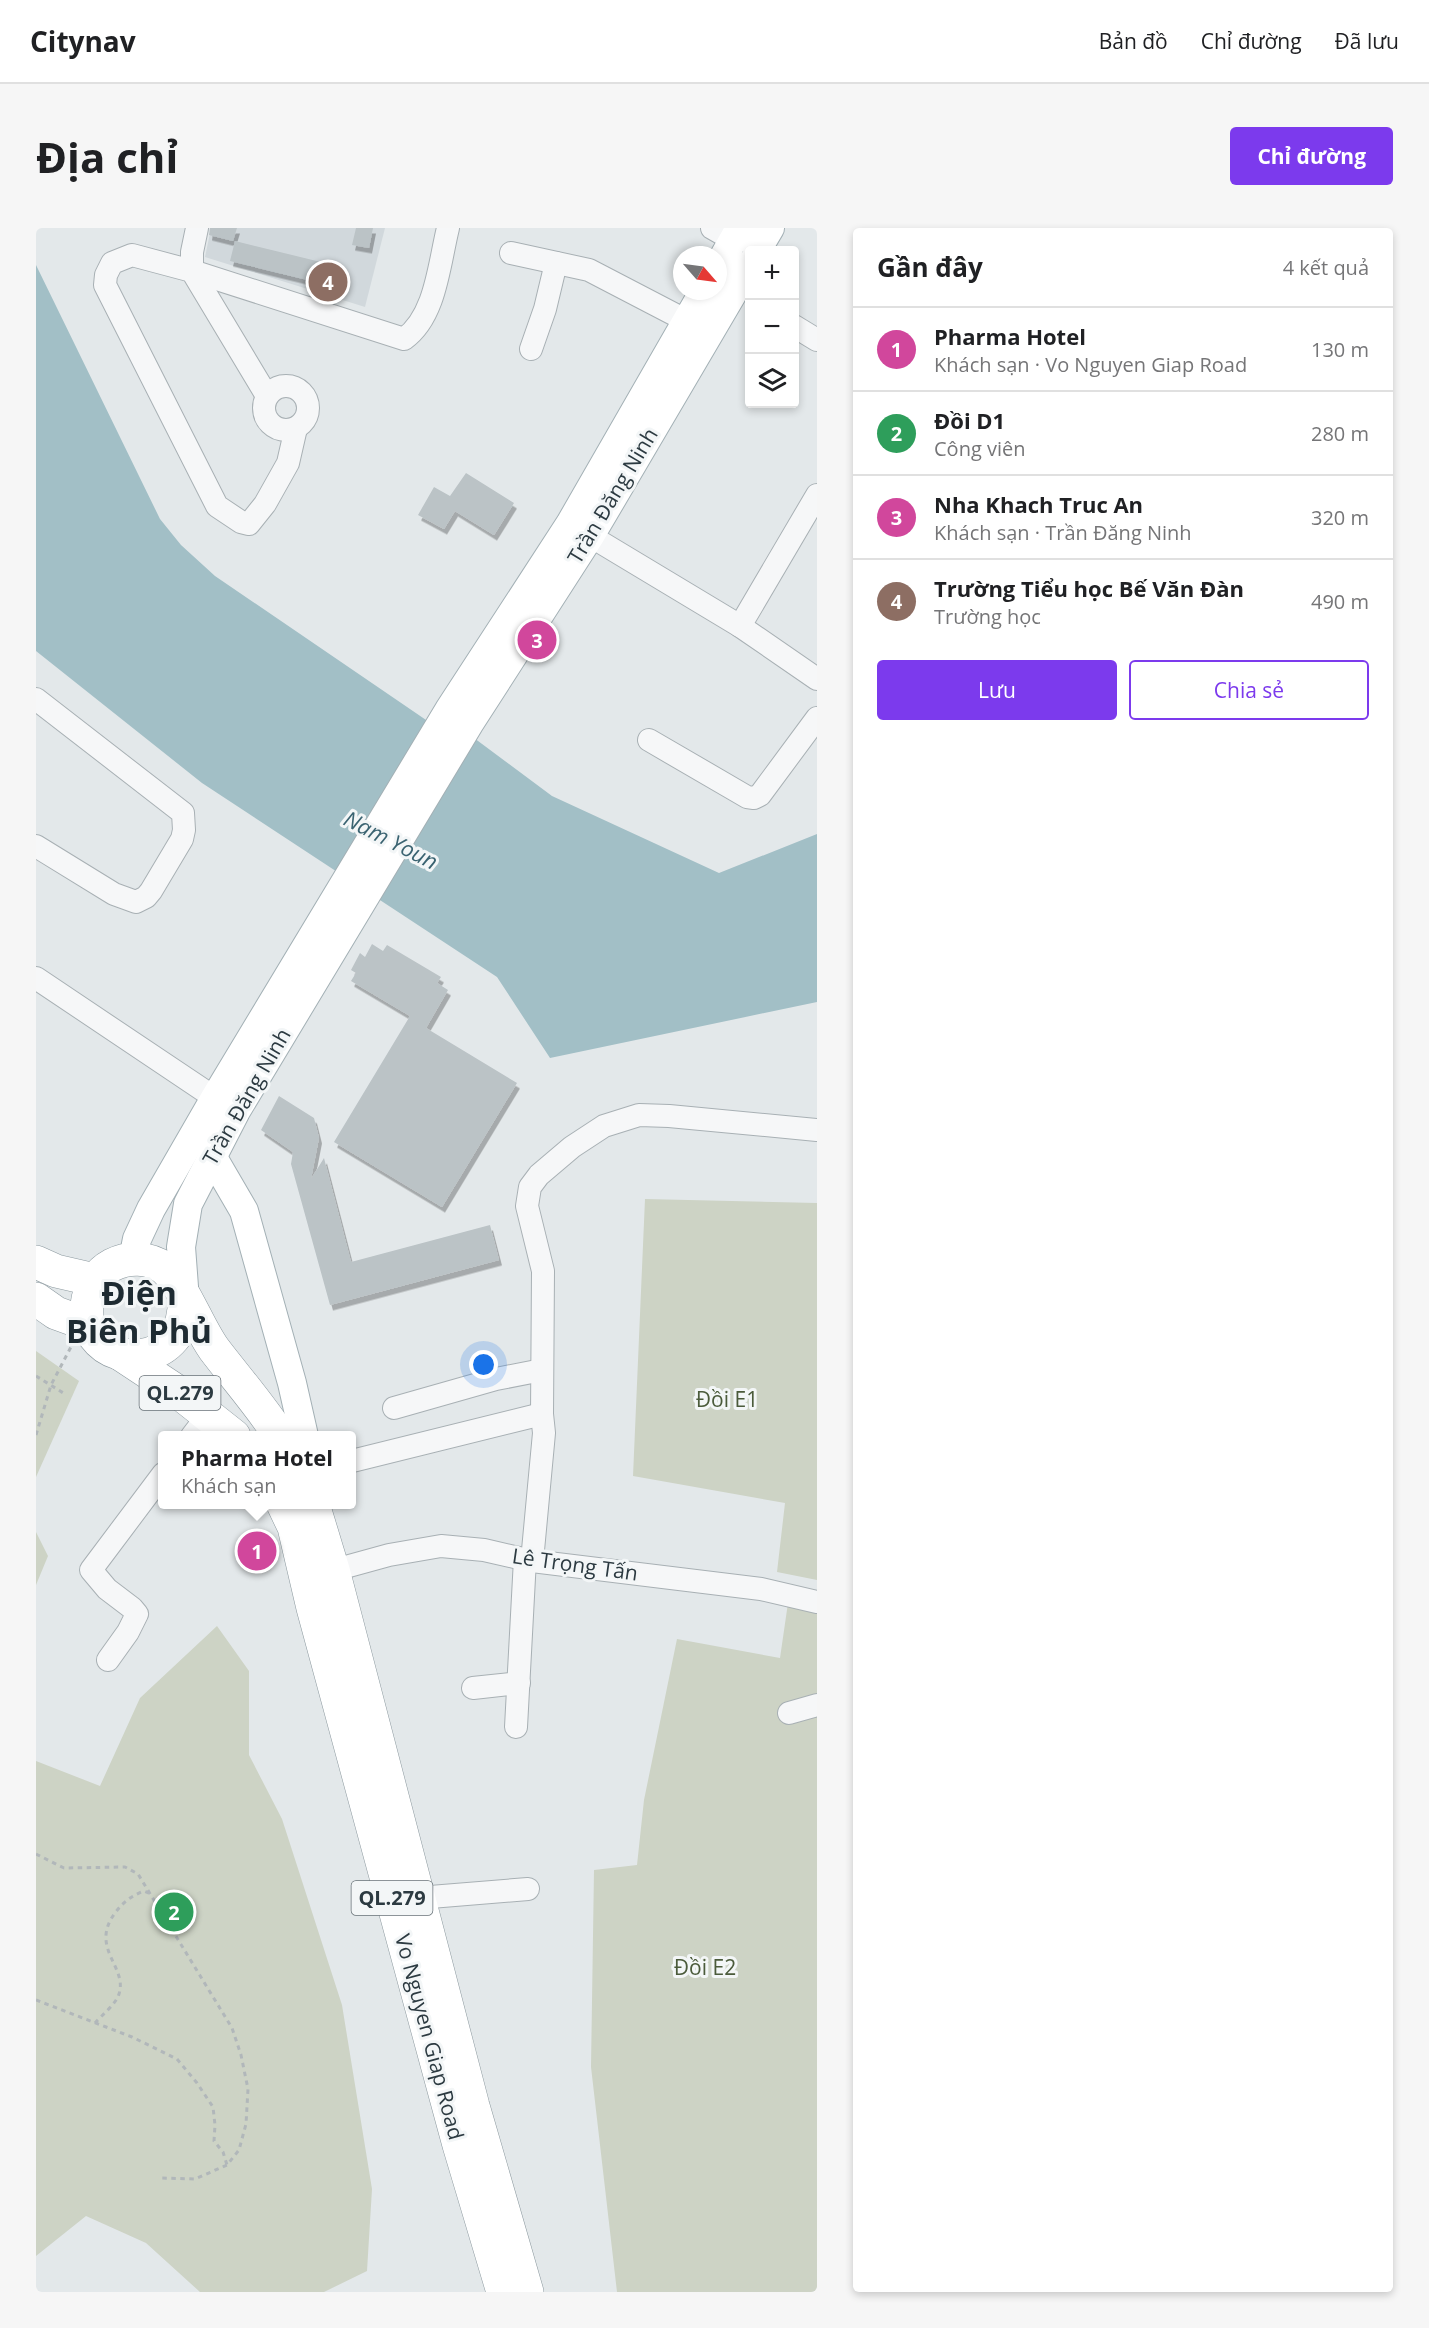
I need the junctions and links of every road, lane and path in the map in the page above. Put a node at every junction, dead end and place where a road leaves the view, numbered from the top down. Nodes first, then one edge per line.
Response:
1 (197, 228) edge
2 (448, 228) edge
3 (770, 228) edge
4 (736, 237) edge
5 (727, 252) edge
6 (511, 253) dead end
7 (556, 263) junction
8 (192, 271) junction
9 (742, 296) edge
10 (699, 300) edge
11 (687, 321) junction
12 (799, 329) edge
13 (817, 340) edge
14 (531, 349) dead end
15 (267, 396) junction
16 (296, 428) junction
17 (817, 495) edge
18 (580, 530) junction
19 (740, 626) junction
20 (817, 679) edge
21 (36, 699) edge
22 (817, 718) edge
23 (649, 740) dead end
24 (36, 846) edge
25 (36, 978) edge
26 (226, 1105) junction
27 (817, 1130) edge
28 (212, 1156) junction
29 (133, 1259) junction
30 (36, 1262) edge
31 (95, 1280) junction
32 (36, 1299) edge
33 (185, 1300) junction
34 (81, 1334) junction
35 (122, 1355) junction
36 (542, 1370) junction
37 (36, 1376) edge
38 (51, 1385) junction
39 (65, 1394) dead end
40 (394, 1408) dead end
41 (542, 1414) junction
42 (200, 1425) edge
43 (219, 1431) edge
44 (277, 1431) edge
45 (302, 1431) edge
46 (36, 1435) edge
47 (356, 1460) edge
48 (158, 1479) edge
49 (285, 1509) edge
50 (313, 1509) edge
51 (528, 1560) junction
52 (319, 1575) junction
53 (817, 1602) edge
54 (108, 1660) dead end
55 (519, 1683) junction
56 (473, 1688) dead end
57 (817, 1705) edge
58 (789, 1713) dead end
59 (516, 1727) dead end
60 (36, 1854) edge
61 (528, 1889) dead end
62 (151, 1894) junction
63 (418, 1898) junction
64 (36, 2000) edge
65 (95, 2023) junction
66 (461, 2110) junction
67 (227, 2165) junction
68 (162, 2178) dead end
69 (502, 2292) edge
70 (527, 2292) edge

1 - 8 street
2 - 8 street
3 - 4 main road
4 - 5 main road
6 - 7 street
7 - 11 street
7 - 14 street
8 - 15 street
8 - 16 street
9 - 18 main road, Trần Đăng Ninh
10 - 11 main road, Trần Đăng Ninh
11 - 18 main road, Trần Đăng Ninh
12 - 13 street
15 - 16 street
15 - 16 street
17 - 19 street
18 - 19 street
18 - 26 main road, Trần Đăng Ninh
19 - 20 street
21 - 24 street
22 - 23 street
25 - 26 street
26 - 28 main road, Trần Đăng Ninh
26 - 29 main road, Trần Đăng Ninh
27 - 36 street
28 - 33 main road, Trần Đăng Ninh
28 - 45 main road
29 - 31 highway
29 - 33 highway, QL.279
30 - 31 highway
31 - 34 highway
32 - 34 highway
33 - 35 highway, QL.279
33 - 44 highway, QL.279
34 - 35 highway, QL.279
34 - 38 path
35 - 42 highway, QL.279
36 - 40 street
36 - 41 street
37 - 38 path
38 - 39 path
38 - 46 path
41 - 47 street
41 - 51 street
42 - 43 highway, QL.279
48 - 54 street
49 - 52 highway, Vo Nguyen Giap Road / QL.279
50 - 52 highway, Vo Nguyen Giap Road / QL.279
51 - 52 street, Lê Trọng Tấn
51 - 53 street, Lê Trọng Tấn
51 - 55 street
52 - 63 highway, Vo Nguyen Giap Road / QL.279
52 - 66 highway, Vo Nguyen Giap Road / QL.279
55 - 56 street
55 - 59 street
57 - 58 street
60 - 62 path
61 - 63 street
62 - 65 path
62 - 67 path
63 - 66 highway, Vo Nguyen Giap Road / QL.279
64 - 65 path
65 - 67 path
66 - 69 highway, Vo Nguyen Giap Road / QL.279
66 - 70 highway, Vo Nguyen Giap Road / QL.279
67 - 68 path

